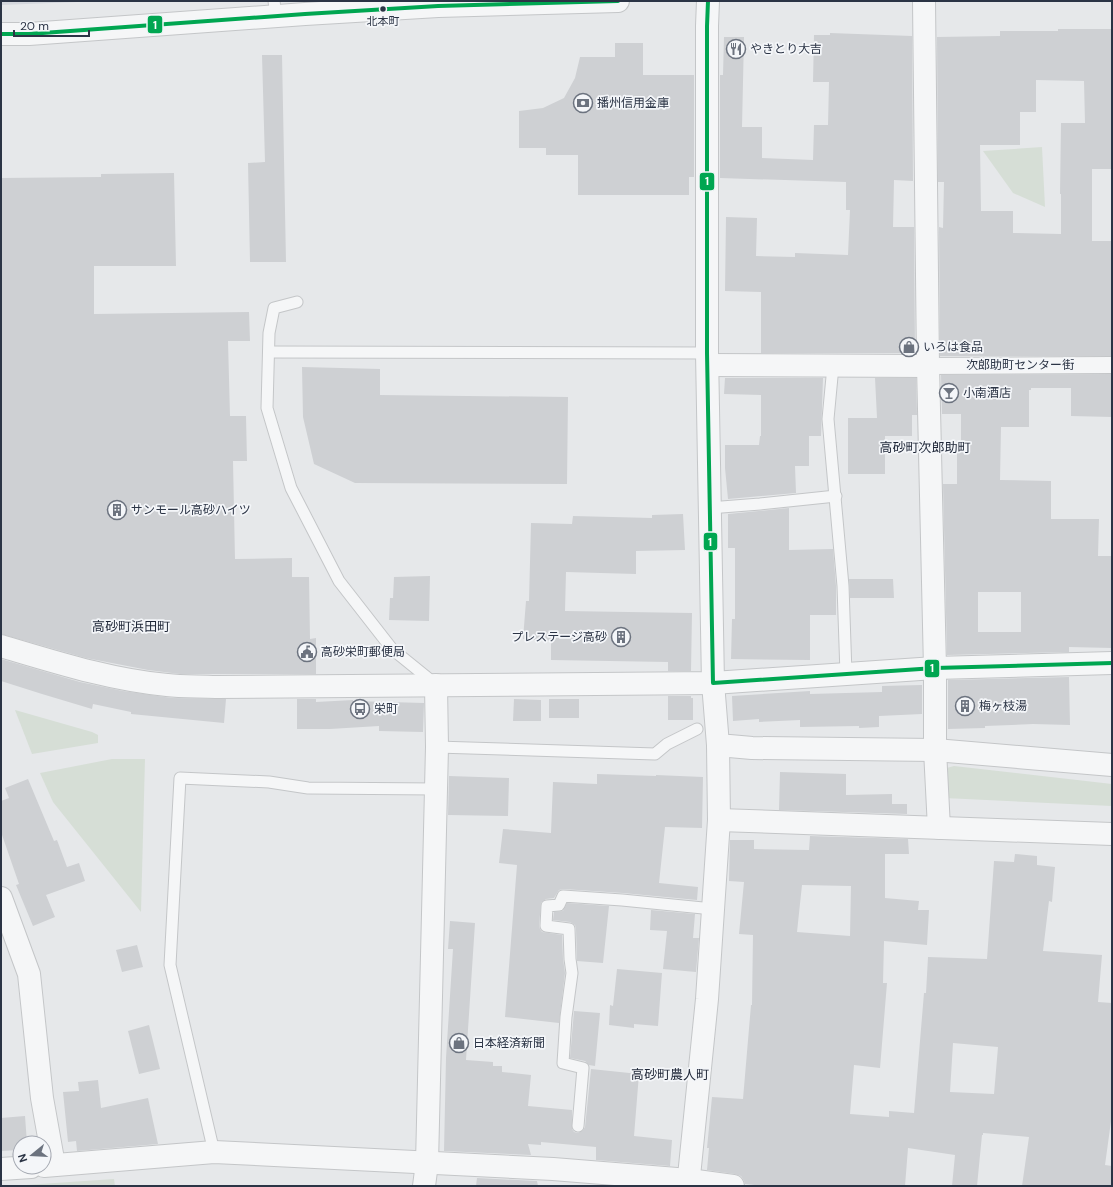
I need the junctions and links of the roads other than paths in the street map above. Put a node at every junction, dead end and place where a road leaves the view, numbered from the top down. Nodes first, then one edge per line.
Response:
1 (618, 1) edge
2 (708, 1) edge
3 (924, 1) edge
4 (275, 8) edge
5 (1, 34) edge
6 (297, 302) dead end
7 (269, 352) junction
8 (707, 359) junction
9 (1112, 365) edge
10 (833, 366) junction
11 (928, 366) junction
12 (836, 496) junction
13 (710, 508) junction
14 (1, 646) edge
15 (1112, 662) edge
16 (935, 668) junction
17 (846, 674) junction
18 (713, 683) junction
19 (436, 685) junction
20 (697, 729) dead end
21 (718, 745) junction
22 (437, 747) junction
23 (935, 750) junction
24 (1112, 765) edge
25 (436, 789) junction
26 (719, 820) junction
27 (939, 828) junction
28 (1112, 834) edge
29 (1, 898) edge
30 (713, 909) junction
31 (578, 1126) dead end
32 (46, 1135) edge
33 (214, 1152) junction
34 (427, 1163) junction
35 (52, 1166) edge
36 (12, 1168) edge
37 (1, 1169) edge
38 (552, 1178) edge
39 (689, 1183) edge
40 (424, 1186) edge
41 (733, 1186) edge

1 - 4 street
2 - 8 street
3 - 11 street
4 - 5 street
6 - 7 lane
7 - 8 lane
7 - 19 lane
8 - 10 street
8 - 13 street
9 - 11 street, 次郎助町センター街
10 - 11 street
10 - 12 lane
11 - 16 street
12 - 13 lane
12 - 17 lane
13 - 18 street
14 - 19 street
15 - 16 street
16 - 17 street
16 - 23 street
17 - 18 street
18 - 19 street
18 - 21 street
19 - 22 street
20 - 22 lane
21 - 23 street
21 - 26 street
22 - 25 street
23 - 24 street
23 - 27 street
25 - 33 lane
25 - 34 street
26 - 27 street
26 - 30 street
27 - 28 street
29 - 32 street
30 - 31 lane
30 - 39 street
33 - 34 street
33 - 35 street
34 - 38 street
34 - 40 street
36 - 37 street
38 - 39 street
39 - 41 street

